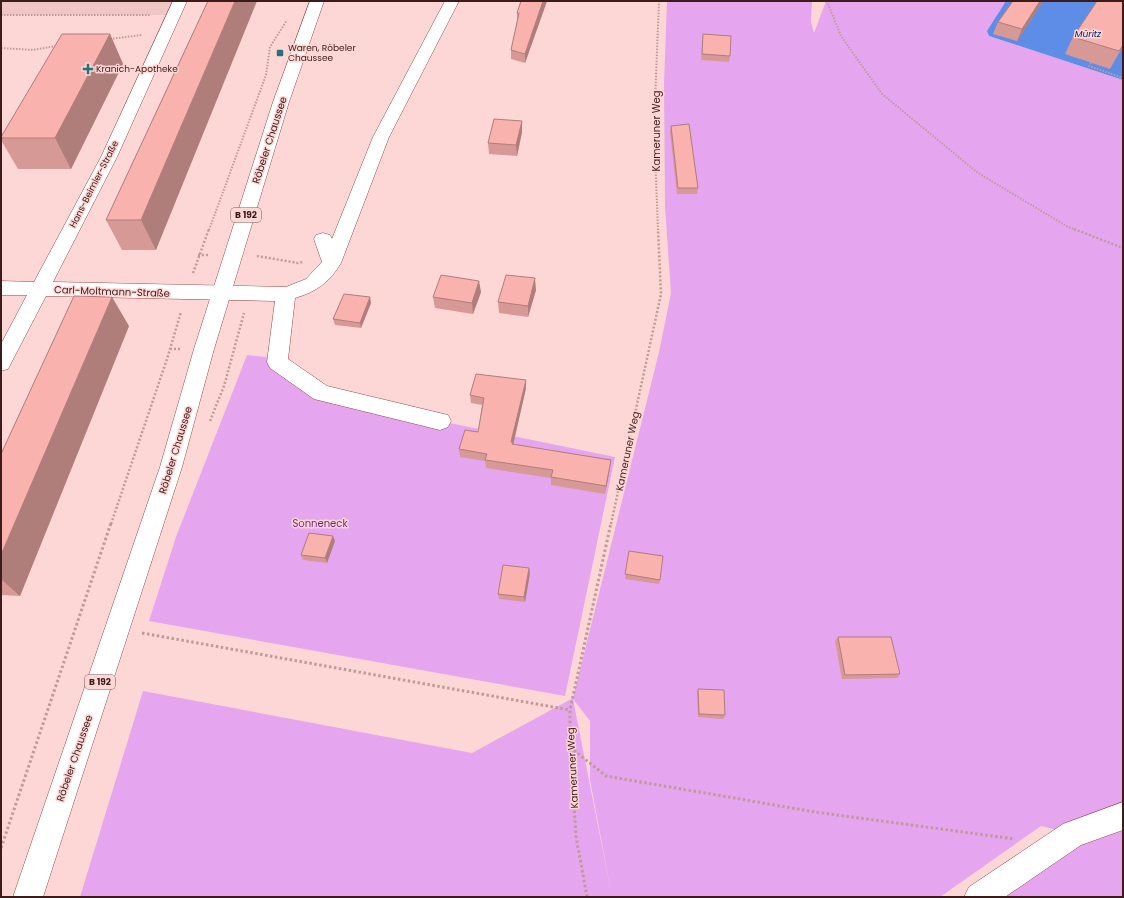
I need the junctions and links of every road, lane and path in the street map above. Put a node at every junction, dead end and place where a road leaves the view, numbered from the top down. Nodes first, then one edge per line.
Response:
1 (317, 1) edge
2 (452, 1) edge
3 (660, 1) edge
4 (827, 1) edge
5 (177, 8) edge
6 (1, 15) edge
7 (288, 18) dead end
8 (166, 32) junction
9 (105, 40) edge
10 (60, 46) edge
11 (1, 48) edge
12 (1091, 63) dead end
13 (1123, 78) edge
14 (1123, 248) edge
15 (328, 251) junction
16 (198, 255) junction
17 (234, 255) junction
18 (1, 288) edge
19 (40, 289) junction
20 (186, 293) junction
21 (222, 293) junction
22 (286, 294) junction
23 (1, 363) edge
24 (440, 421) dead end
25 (118, 628) junction
26 (570, 710) junction
27 (570, 747) junction
28 (1123, 816) edge
29 (1057, 845) junction
30 (1, 848) edge
31 (28, 897) edge
32 (587, 897) edge
33 (979, 897) edge

1 - 17 main road, Röbeler Chaussee / B 192
2 - 15 main road, Carl-Moltmann-Straße
3 - 26 path, Kameruner Weg
4 - 14 path
5 - 6 path
5 - 8 main road, Hans-Beimler-Straße
7 - 16 path
8 - 9 path
8 - 19 main road, Hans-Beimler-Straße
10 - 11 path
12 - 13 path
15 - 17 path
15 - 22 main road, Carl-Moltmann-Straße
16 - 17 path
16 - 20 path
17 - 21 main road, Röbeler Chaussee / B 192
18 - 19 main road, Carl-Moltmann-Straße
19 - 20 main road, Carl-Moltmann-Straße
19 - 23 main road, Hans-Beimler-Straße
20 - 21 main road, Carl-Moltmann-Straße
20 - 30 path
21 - 22 main road, Carl-Moltmann-Straße
21 - 25 main road, Röbeler Chaussee / B 192
22 - 24 main road
25 - 26 path
25 - 31 main road, Röbeler Chaussee / B 192
26 - 27 path, Kameruner Weg
27 - 29 path
27 - 32 path, Kameruner Weg
28 - 29 main road
29 - 33 main road

